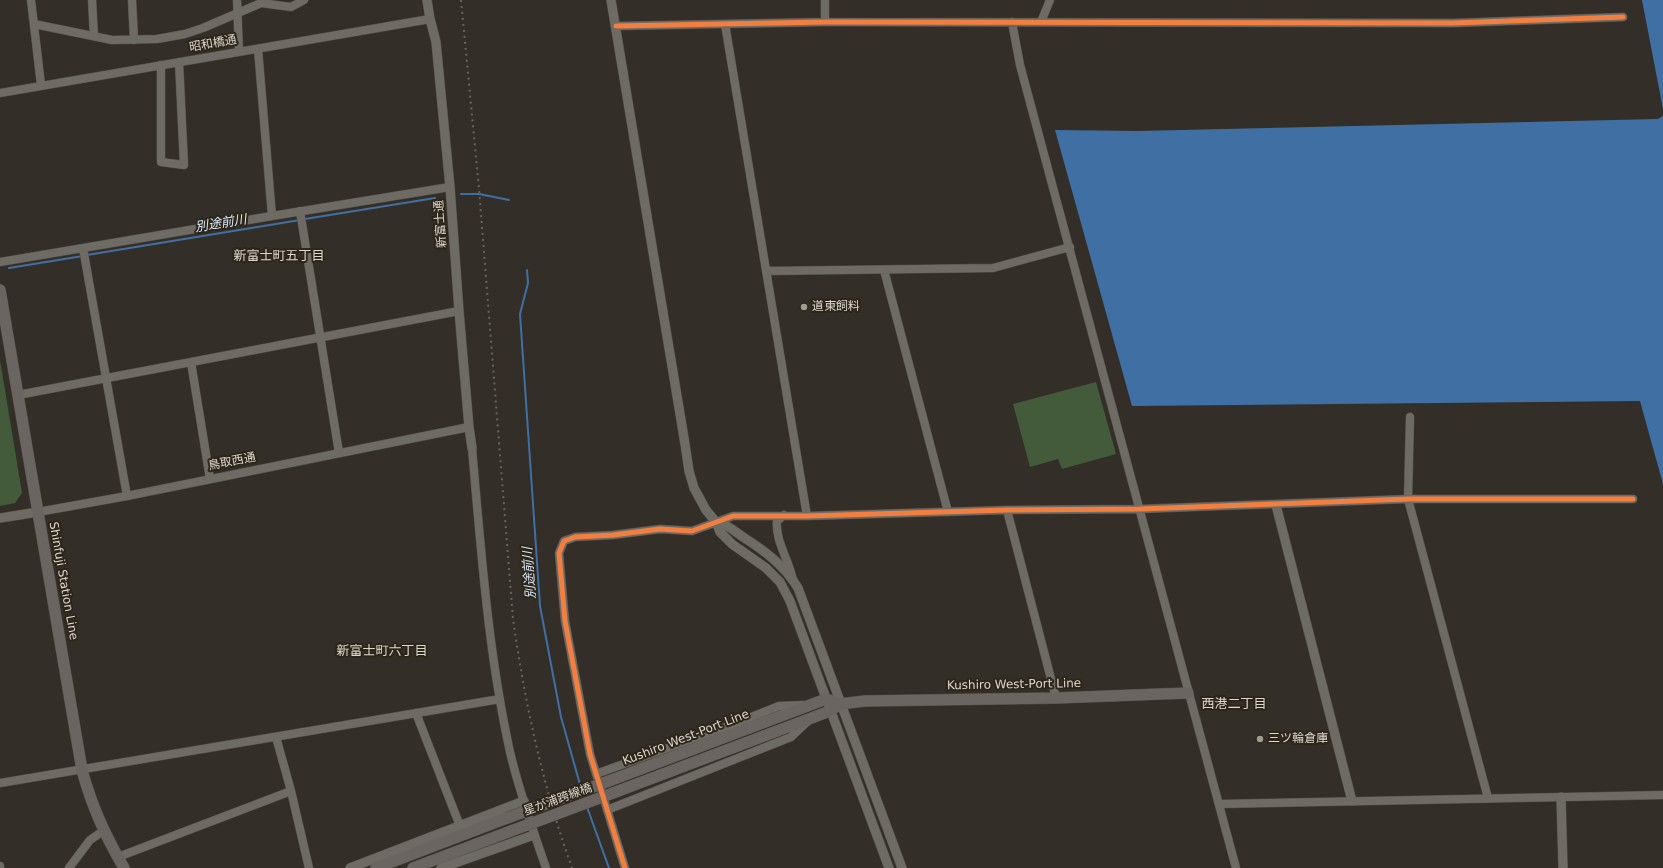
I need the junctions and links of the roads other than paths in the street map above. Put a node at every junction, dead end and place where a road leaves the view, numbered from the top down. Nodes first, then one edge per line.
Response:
1 (31, 0) edge
2 (92, 0) edge
3 (132, 0) edge
4 (237, 0) edge
5 (304, 0) edge
6 (427, 0) edge
7 (611, 0) edge
8 (825, 0) edge
9 (1050, 0) edge
10 (238, 13) junction
11 (1623, 17) dead end
12 (430, 19) junction
13 (825, 22) junction
14 (1012, 22) junction
15 (1041, 22) junction
16 (34, 24) junction
17 (725, 24) junction
18 (616, 26) junction
19 (94, 36) junction
20 (134, 40) junction
21 (258, 49) junction
22 (240, 52) junction
23 (179, 62) junction
24 (161, 66) junction
25 (41, 85) junction
26 (0, 92) edge
27 (450, 187) junction
28 (300, 211) junction
29 (272, 216) junction
30 (1070, 247) junction
31 (82, 248) junction
32 (0, 262) edge
33 (884, 270) junction
34 (766, 271) junction
35 (0, 290) edge
36 (1, 305) edge
37 (459, 311) junction
38 (321, 337) junction
39 (191, 362) junction
40 (106, 378) junction
41 (18, 395) junction
42 (1410, 417) dead end
43 (469, 427) junction
44 (472, 448) joint
45 (339, 453) junction
46 (210, 479) junction
47 (127, 496) junction
48 (1408, 499) junction
49 (1633, 499) dead end
50 (1276, 505) junction
51 (1140, 509) junction
52 (1007, 510) junction
53 (38, 512) junction
54 (948, 512) junction
55 (784, 515) junction
56 (807, 516) junction
57 (0, 518) edge
58 (716, 522) junction
59 (793, 581) junction
60 (1188, 693) junction
61 (1056, 698) junction
62 (500, 699) junction
63 (826, 699) junction
64 (840, 704) junction
65 (809, 705) junction
66 (830, 711) junction
67 (416, 713) junction
68 (813, 717) junction
69 (276, 737) junction
70 (82, 770) junction
71 (596, 774) junction
72 (608, 781) joint
73 (0, 783) edge
74 (291, 791) junction
75 (613, 793) joint
76 (1663, 795) edge
77 (1561, 796) junction
78 (1488, 798) junction
79 (524, 801) junction
80 (1352, 801) junction
81 (1220, 804) junction
82 (607, 810) junction
83 (460, 826) junction
84 (103, 831) junction
85 (534, 835) junction
86 (118, 857) junction
87 (70, 868) edge
88 (124, 868) edge
89 (309, 868) edge
90 (350, 868) edge
91 (376, 868) edge
92 (413, 868) edge
93 (441, 868) edge
94 (546, 868) edge
95 (625, 868) edge
96 (889, 868) edge
97 (902, 868) edge
98 (1236, 868) edge
99 (1563, 868) edge

1 - 16 street
2 - 19 street
3 - 20 street
4 - 10 street
5 - 10 street
6 - 12 street, 新富士通
7 - 18 street
8 - 13 street
9 - 15 street
10 - 20 street
10 - 22 street
11 - 15 street
12 - 21 street, 昭和橋通
12 - 27 street, 新富士通
13 - 14 street
13 - 17 street
14 - 15 street
14 - 30 street
16 - 19 street
16 - 25 street
17 - 18 street
17 - 34 street
18 - 58 street
19 - 20 street
21 - 22 street, 昭和橋通
21 - 29 street
22 - 23 street, 昭和橋通
23 - 24 street, 昭和橋通
23 - 24 street
24 - 25 street, 昭和橋通
25 - 26 street, 昭和橋通
27 - 28 street
27 - 37 street, 新富士通
28 - 29 street
28 - 38 street
29 - 31 street
30 - 33 street
30 - 51 street
31 - 32 street
31 - 40 street
33 - 34 street
33 - 54 street
34 - 56 street
35 - 36 main road, Shinfuji Station Line
36 - 41 main road, Shinfuji Station Line
37 - 38 street
37 - 43 street, 新富士通
38 - 39 street
38 - 45 street
39 - 40 street
39 - 46 street
40 - 41 street
40 - 47 street
41 - 53 main road, Shinfuji Station Line
42 - 48 street
43 - 44 street, 新富士通
43 - 45 street, 鳥取西通
44 - 62 street
45 - 46 street, 鳥取西通
46 - 47 street, 鳥取西通
47 - 53 street, 鳥取西通
48 - 49 street
48 - 50 street
48 - 78 street
50 - 51 street
50 - 80 street
51 - 52 street
51 - 60 street
52 - 54 street
52 - 61 street
53 - 57 street, 鳥取西通
53 - 70 main road, Shinfuji Station Line
54 - 56 street
55 - 56 street
55 - 58 street
55 - 59 street
58 - 59 street
58 - 63 street
58 - 71 street
59 - 64 street
60 - 61 main road, Kushiro West-Port Line
60 - 81 street
61 - 64 main road, Kushiro West-Port Line
62 - 67 street
62 - 79 street
63 - 64 main road, Kushiro West-Port Line
63 - 65 main road, Kushiro West-Port Line
63 - 66 street
64 - 66 main road, Kushiro West-Port Line
64 - 97 street
65 - 71 street
65 - 72 main road, Kushiro West-Port Line
66 - 68 main road, Kushiro West-Port Line
66 - 96 street
67 - 69 street
67 - 83 street
68 - 75 main road, Kushiro West-Port Line
68 - 82 street
69 - 70 street
69 - 74 street
70 - 73 street
70 - 84 main road, Shinfuji Station Line
71 - 82 street
72 - 91 main road, 星が浦跨線橋, bridge
74 - 86 street
74 - 89 street
75 - 92 main road, 星が浦跨線橋, bridge
76 - 77 street
77 - 78 street
77 - 99 street
78 - 80 street
79 - 83 street
79 - 85 street
80 - 81 street
81 - 98 street
82 - 95 street
83 - 90 street
84 - 86 main road, Shinfuji Station Line
84 - 87 street
85 - 93 street
85 - 94 street
86 - 88 main road, Shinfuji Station Line

